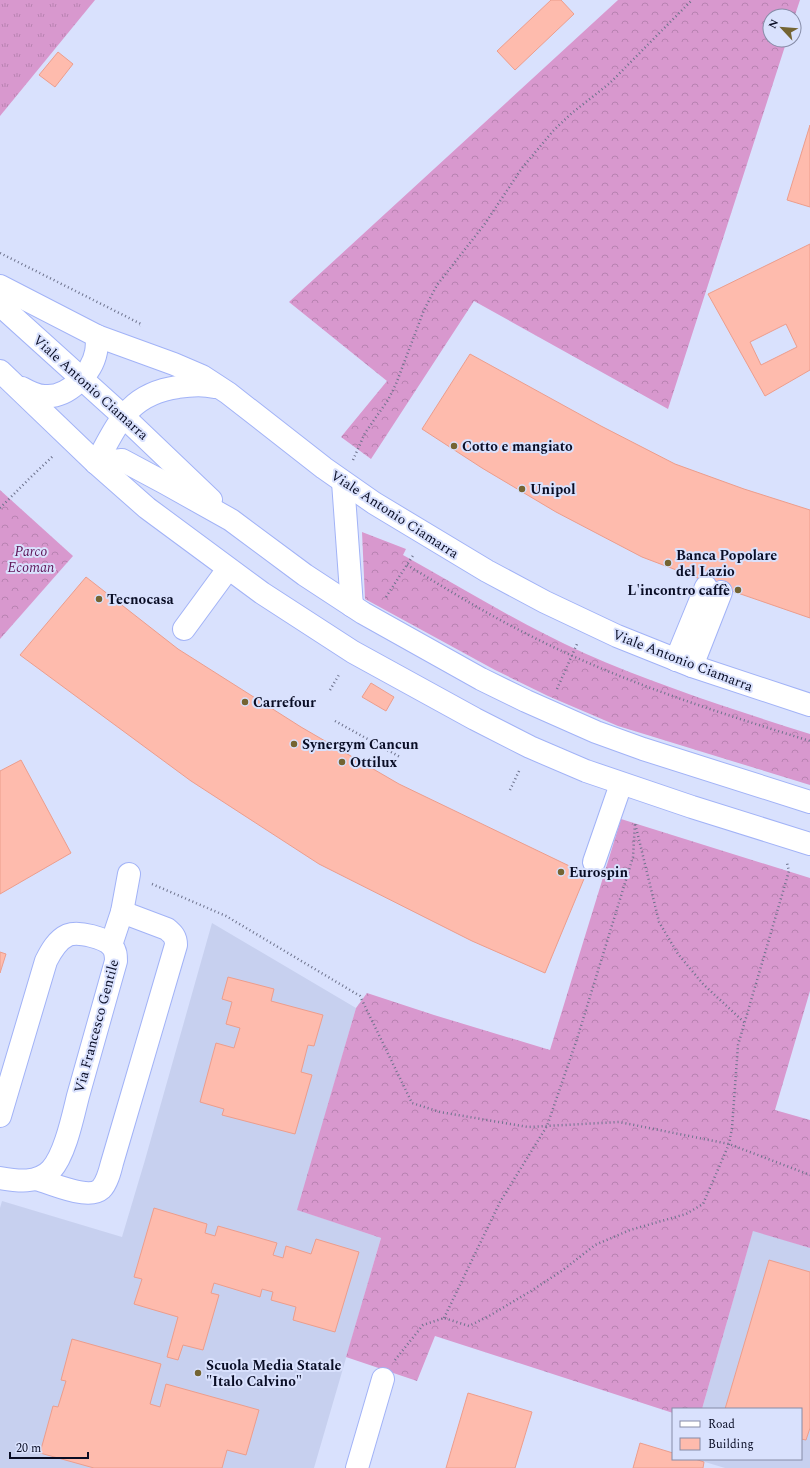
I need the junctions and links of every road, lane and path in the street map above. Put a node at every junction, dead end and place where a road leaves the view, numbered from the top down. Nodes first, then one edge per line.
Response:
1 (692, 0) edge
2 (0, 253) edge
3 (0, 286) edge
4 (0, 305) edge
5 (139, 331) dead end
6 (97, 336) junction
7 (0, 371) edge
8 (82, 378) junction
9 (17, 386) junction
10 (220, 388) junction
11 (123, 416) junction
12 (56, 453) dead end
13 (96, 463) junction
14 (343, 482) junction
15 (0, 508) edge
16 (231, 520) junction
17 (228, 569) junction
18 (713, 590) dead end
19 (384, 601) dead end
20 (352, 606) junction
21 (184, 629) dead end
22 (580, 638) dead end
23 (572, 655) junction
24 (684, 663) junction
25 (342, 671) dead end
26 (330, 690) dead end
27 (556, 691) dead end
28 (810, 705) edge
29 (335, 721) dead end
30 (810, 741) edge
31 (400, 757) dead end
32 (522, 765) dead end
33 (621, 784) junction
34 (510, 790) dead end
35 (810, 802) edge
36 (810, 844) edge
37 (786, 859) dead end
38 (594, 862) dead end
39 (129, 874) joint
40 (122, 912) junction
41 (111, 945) junction
42 (745, 1023) junction
43 (0, 1116) edge
44 (547, 1126) junction
45 (729, 1144) junction
46 (810, 1175) edge
47 (0, 1178) edge
48 (37, 1179) junction
49 (444, 1318) junction
50 (383, 1379) joint
51 (357, 1468) edge

1 - 14 path
2 - 5 path
3 - 6 street, Viale Antonio Ciamarra
4 - 8 street, Viale Antonio Ciamarra
6 - 8 street
6 - 10 street, Viale Antonio Ciamarra
7 - 9 street
8 - 9 street
8 - 11 street, Viale Antonio Ciamarra
9 - 13 street
10 - 11 street
10 - 14 street, Viale Antonio Ciamarra
11 - 13 street
11 - 16 street, Viale Antonio Ciamarra
12 - 15 path
13 - 16 street, Viale Antonio Ciamarra
13 - 17 street
14 - 20 street
14 - 24 street, Viale Antonio Ciamarra
16 - 20 street, Viale Antonio Ciamarra
17 - 21 street
17 - 33 street
18 - 24 street
19 - 23 path
20 - 35 street, Viale Antonio Ciamarra
22 - 23 path
23 - 27 path
23 - 30 path
24 - 28 street, Viale Antonio Ciamarra
25 - 26 path
29 - 31 path
32 - 34 path
33 - 36 street
33 - 38 street
37 - 42 path
39 - 40 street
39 - 44 path
40 - 41 street
40 - 48 street
41 - 43 street, Via Francesco Gentile
41 - 48 street, Via Francesco Gentile
42 - 44 path
42 - 45 path
44 - 45 path
44 - 49 path
45 - 46 path
45 - 49 path
47 - 48 street
49 - 50 path
50 - 51 street

